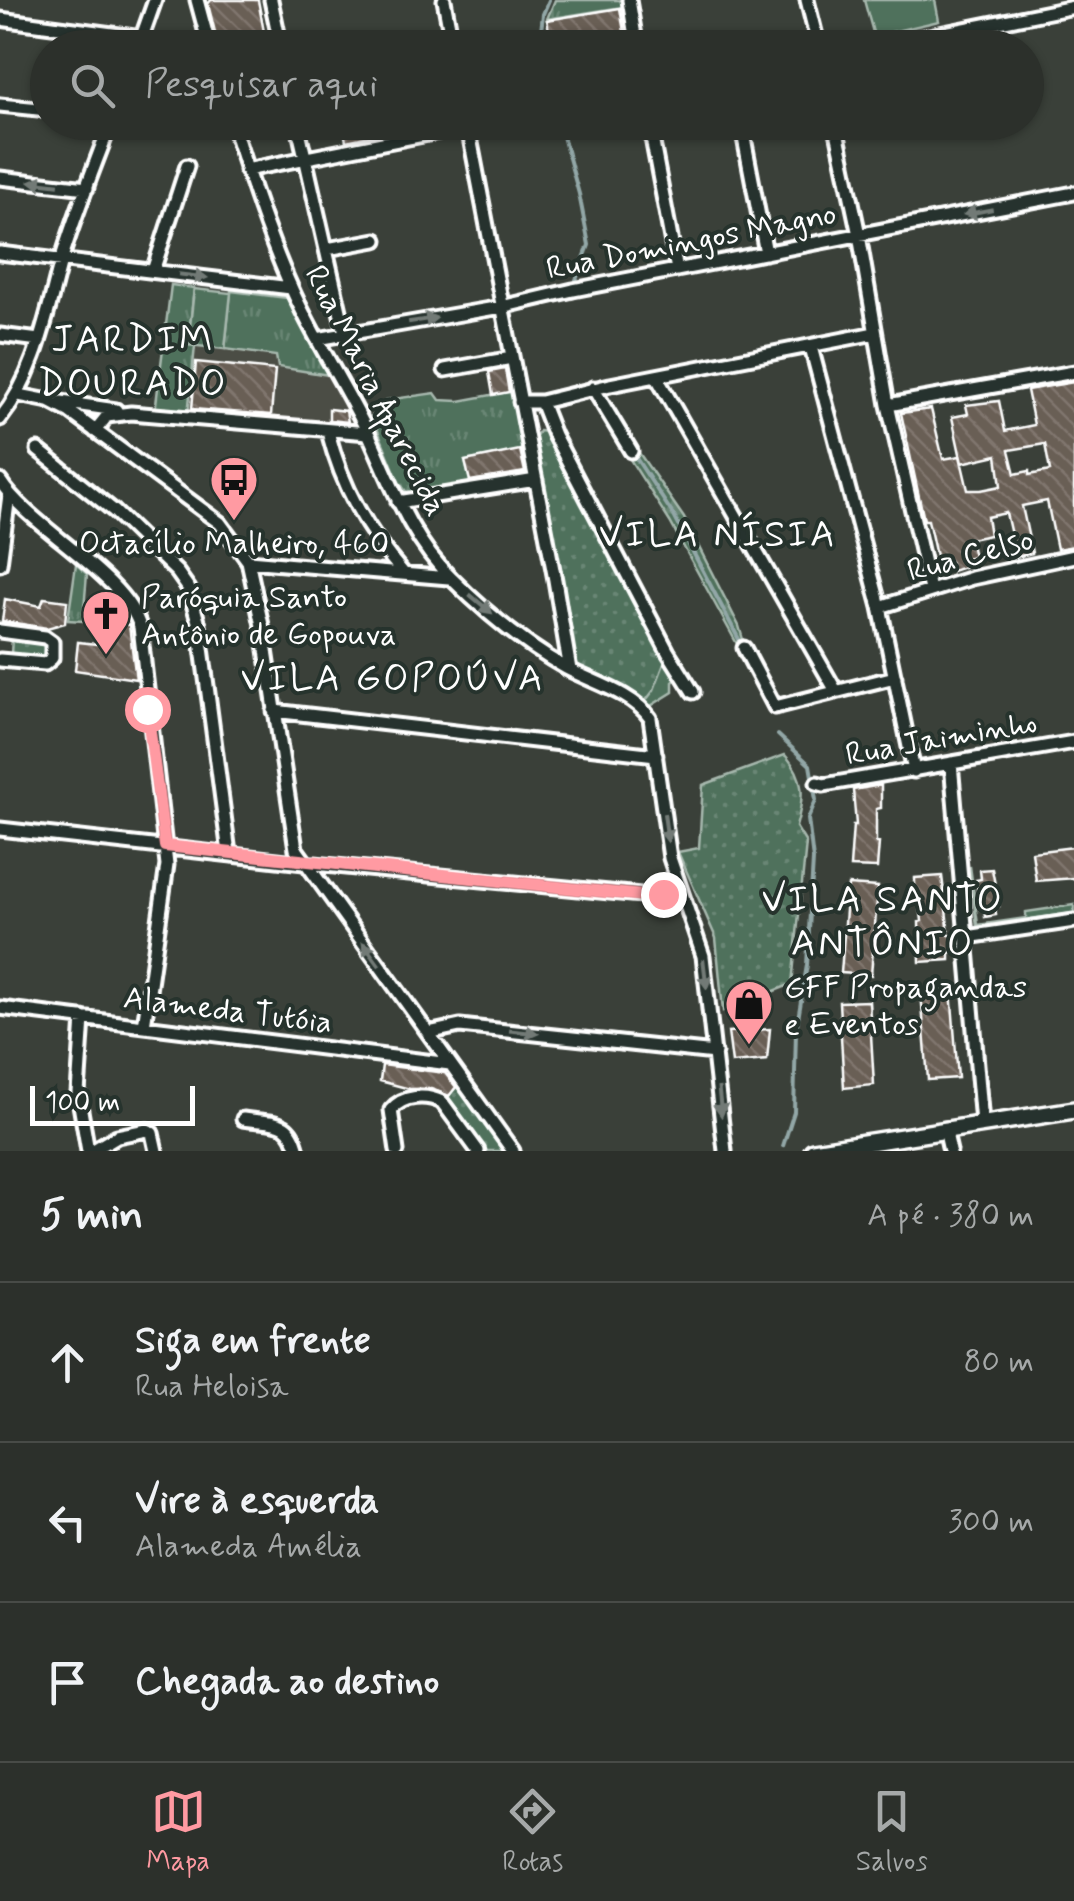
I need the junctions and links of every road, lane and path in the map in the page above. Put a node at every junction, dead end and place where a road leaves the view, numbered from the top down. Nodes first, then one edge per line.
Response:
1 (155, 0) edge
2 (196, 0) edge
3 (271, 0) edge
4 (444, 0) edge
5 (629, 0) edge
6 (807, 0) edge
7 (1074, 7) edge
8 (0, 18) edge
9 (67, 30) edge
10 (145, 30) edge
11 (205, 30) edge
12 (277, 30) edge
13 (450, 30) edge
14 (633, 30) edge
15 (814, 30) edge
16 (960, 30) edge
17 (0, 105) edge
18 (30, 108) edge
19 (104, 140) edge
20 (237, 140) edge
21 (301, 140) edge
22 (386, 140) edge
23 (470, 140) edge
24 (653, 140) edge
25 (744, 140) edge
26 (839, 140) edge
27 (304, 156) junction
28 (188, 166) dead end
29 (246, 170) junction
30 (0, 178) edge
31 (87, 188) junction
32 (1074, 193) edge
33 (859, 235) junction
34 (376, 240) dead end
35 (327, 249) junction
36 (0, 253) edge
37 (766, 253) junction
38 (62, 260) junction
39 (678, 270) junction
40 (153, 271) junction
41 (291, 288) junction
42 (501, 307) junction
43 (345, 333) junction
44 (876, 333) junction
45 (0, 335) edge
46 (318, 339) junction
47 (39, 340) junction
48 (811, 348) junction
49 (512, 358) junction
50 (445, 370) dead end
51 (1074, 372) edge
52 (656, 376) junction
53 (594, 388) junction
54 (19, 395) junction
55 (49, 401) junction
56 (520, 402) junction
57 (541, 402) junction
58 (888, 405) junction
59 (130, 413) junction
60 (0, 419) edge
61 (548, 423) junction
62 (526, 428) junction
63 (95, 431) junction
64 (328, 432) junction
65 (368, 433) junction
66 (38, 450) dead end
67 (631, 451) dead end
68 (536, 480) junction
69 (0, 481) edge
70 (9, 495) junction
71 (398, 502) junction
72 (3, 517) edge
73 (1074, 556) edge
74 (248, 561) junction
75 (0, 564) edge
76 (404, 574) junction
77 (449, 578) junction
78 (930, 590) junction
79 (880, 607) junction
80 (0, 631) edge
81 (744, 648) dead end
82 (0, 660) edge
83 (570, 670) junction
84 (896, 677) junction
85 (836, 691) junction
86 (693, 692) dead end
87 (274, 711) junction
88 (1074, 742) edge
89 (656, 755) junction
90 (951, 764) junction
91 (914, 771) junction
92 (817, 783) dead end
93 (0, 828) edge
94 (165, 846) junction
95 (229, 853) junction
96 (304, 862) junction
97 (677, 884) junction
98 (654, 897) junction
99 (683, 899) junction
100 (1074, 921) edge
101 (967, 937) junction
102 (0, 1008) edge
103 (83, 1018) junction
104 (144, 1026) junction
105 (428, 1033) junction
106 (714, 1053) junction
107 (450, 1064) junction
108 (1074, 1110) edge
109 (243, 1119) dead end
110 (982, 1123) junction
111 (945, 1129) junction
112 (840, 1149) edge
113 (90, 1151) edge
114 (156, 1151) edge
115 (298, 1151) edge
116 (397, 1151) edge
117 (478, 1151) edge
118 (513, 1151) edge
119 (725, 1151) edge
120 (817, 1151) edge
121 (950, 1151) edge

1 - 10 street
2 - 11 street
3 - 12 street
4 - 13 street
5 - 14 street
6 - 15 street
7 - 16 street
8 - 9 street
17 - 18 street
19 - 31 street
20 - 29 street, Rua Maria Aparecida
21 - 27 street
22 - 27 street
23 - 42 street
24 - 39 street
25 - 37 street
26 - 33 street
27 - 29 street
27 - 35 street
28 - 40 street
29 - 41 street, Rua Maria Aparecida
31 -> 30 street
31 - 38 street
32 -> 33 street, Rua Domingos Magno
33 - 37 street, Rua Domingos Magno
33 - 44 street
34 - 35 street
35 - 43 street
36 - 38 street
37 - 39 street, Rua Domingos Magno
38 - 40 street
38 - 47 street
39 - 42 street, Rua Domingos Magno
40 -> 41 street
41 - 46 street, Rua Maria Aparecida
43 -> 42 street, Rua Domingos Magno
42 - 49 street
43 - 46 street, Rua Domingos Magno
44 - 48 street
44 - 58 street
45 - 47 street
46 - 65 street, Rua Maria Aparecida
47 - 54 street
48 - 52 street
48 - 79 street
49 - 50 street
49 - 56 street
51 - 58 street
52 - 53 street
52 - 85 street
53 - 57 street
53 - 67 street
54 - 55 street
54 - 60 street
55 - 59 street
55 - 63 street
56 - 57 street
56 - 62 street
57 - 61 street
58 - 78 street
59 - 63 street
59 - 64 street
61 - 62 street
61 - 86 street
62 - 68 street
63 - 74 street
64 - 65 street
64 - 76 street
65 - 71 street, Rua Maria Aparecida
66 - 95 street
68 - 71 street
68 - 83 street
69 - 70 street
70 - 72 street
70 - 94 street
71 - 77 street, Rua Maria Aparecida
72 - 75 street
73 - 78 street, Rua Celso
74 - 76 street
74 - 87 street
76 - 77 street
77 -> 83 street, Rua Maria Aparecida
78 - 79 street, Rua Celso
79 - 84 street
80 - 82 street
81 - 85 street
83 - 89 street, Rua Maria Aparecida
84 - 85 street
84 - 91 street
87 - 89 street
87 - 96 street
88 - 90 street, Rua Jaiminho
89 -> 97 street, Rua Maria Aparecida
90 - 91 street, Rua Jaiminho
90 - 101 street
91 - 92 street, Rua Jaiminho
93 - 94 street
94 - 95 street
94 - 104 street
95 - 96 street
96 - 98 street
105 -> 96 street
97 - 98 street
97 - 99 street, Rua Maria Aparecida
98 - 99 street
99 -> 106 street, Rua Maria Aparecida
100 - 101 street
101 - 110 street
102 - 103 street, Alameda Tutóia
103 - 104 street, Alameda Tutóia
103 - 113 street
104 - 107 street, Alameda Tutóia
105 -> 106 street
105 - 107 street
106 -> 119 street, Rua Maria Aparecida
107 - 118 street
108 - 110 street
109 - 115 street
110 - 111 street
111 - 112 street
111 - 121 street
112 - 120 street
113 - 114 street
116 - 117 street

